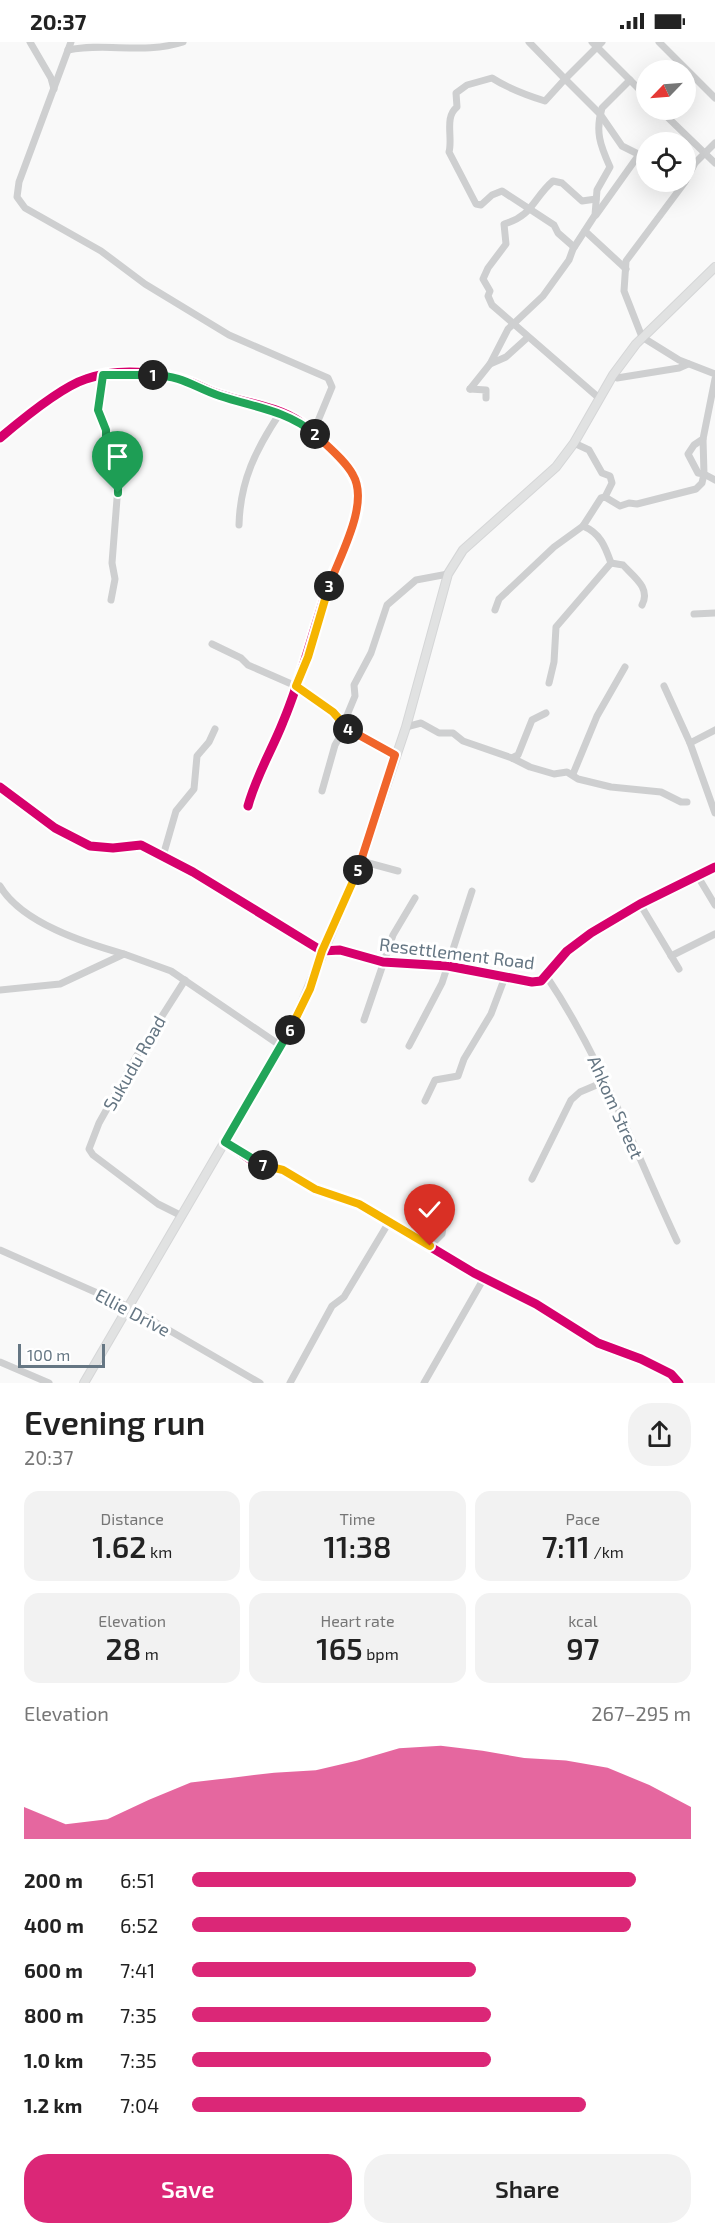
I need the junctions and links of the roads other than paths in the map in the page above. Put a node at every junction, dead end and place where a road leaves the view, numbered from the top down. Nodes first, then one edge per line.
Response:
1 (30, 42) edge
2 (71, 42) edge
3 (183, 42) edge
4 (529, 42) edge
5 (659, 42) edge
6 (597, 44) edge
7 (68, 50) junction
8 (565, 79) junction
9 (630, 80) junction
10 (636, 86) edge
11 (54, 91) junction
12 (715, 98) edge
13 (600, 114) junction
14 (670, 120) edge
15 (715, 143) edge
16 (705, 153) junction
17 (636, 155) edge
18 (636, 159) edge
19 (696, 161) edge
20 (715, 163) edge
21 (677, 192) edge
22 (596, 199) junction
23 (531, 210) junction
24 (595, 215) junction
25 (585, 231) junction
26 (574, 247) junction
27 (715, 267) edge
28 (626, 269) junction
29 (512, 324) junction
30 (642, 337) junction
31 (527, 338) junction
32 (490, 364) junction
33 (688, 364) junction
34 (715, 374) edge
35 (103, 375) junction
36 (613, 375) junction
37 (715, 379) edge
38 (486, 398) dead end
39 (599, 398) junction
40 (280, 413) junction
41 (314, 433) junction
42 (0, 438) edge
43 (703, 439) junction
44 (574, 443) junction
45 (704, 474) junction
46 (715, 480) edge
47 (605, 497) junction
48 (239, 525) dead end
49 (583, 526) junction
50 (611, 563) junction
51 (448, 574) junction
52 (111, 600) dead end
53 (642, 605) dead end
54 (495, 610) dead end
55 (715, 613) edge
56 (694, 614) dead end
57 (212, 645) dead end
58 (625, 667) dead end
59 (549, 683) dead end
60 (296, 686) junction
61 (664, 686) dead end
62 (546, 713) dead end
63 (344, 726) junction
64 (406, 727) junction
65 (215, 729) dead end
66 (715, 730) edge
67 (690, 743) junction
68 (395, 755) junction
69 (513, 758) junction
70 (573, 774) junction
71 (1, 789) edge
72 (322, 791) dead end
73 (687, 801) dead end
74 (248, 806) dead end
75 (715, 813) edge
76 (163, 856) junction
77 (361, 861) junction
78 (715, 867) edge
79 (398, 871) dead end
80 (697, 875) junction
81 (0, 886) edge
82 (472, 891) dead end
83 (415, 898) dead end
84 (640, 904) junction
85 (715, 905) edge
86 (715, 934) edge
87 (328, 940) junction
88 (340, 950) junction
89 (322, 951) junction
90 (124, 954) junction
91 (671, 956) junction
92 (383, 962) junction
93 (448, 966) junction
94 (679, 969) dead end
95 (505, 977) junction
96 (547, 977) junction
97 (185, 981) junction
98 (0, 990) edge
99 (364, 1020) dead end
100 (281, 1046) junction
101 (409, 1046) dead end
102 (606, 1082) junction
103 (425, 1101) dead end
104 (225, 1142) junction
105 (532, 1179) dead end
106 (180, 1215) junction
107 (445, 1215) dead end
108 (389, 1222) junction
109 (677, 1241) dead end
110 (430, 1246) junction
111 (0, 1250) edge
112 (484, 1278) junction
113 (129, 1307) junction
114 (0, 1362) edge
115 (49, 1383) edge
116 (84, 1383) edge
117 (260, 1383) edge
118 (290, 1383) edge
119 (424, 1383) edge
120 (679, 1383) edge

1 - 11 street
2 - 7 street
3 - 7 street
4 - 8 street
5 - 12 street
6 - 8 street
6 - 9 street
7 - 11 street
8 - 13 street
8 - 23 street
9 - 10 street
9 - 13 street
11 - 41 street
13 - 17 street
13 - 22 street
14 - 16 street
15 - 16 street
16 - 19 street
16 - 20 street
18 - 24 street
21 - 28 street
22 - 23 street
22 - 24 street
23 - 26 street
23 - 29 street
24 - 25 street
25 - 26 street
25 - 28 street
26 - 29 street
27 - 30 main road
28 - 30 street
29 - 31 street
29 - 32 street
30 - 33 street
30 - 36 main road
31 - 32 street
31 - 39 street
32 - 38 street
33 - 34 street
33 - 36 street
35 - 40 street
35 - 42 street
35 - 52 street
36 - 39 main road
37 - 43 street
39 - 44 main road
40 - 41 street
40 - 48 street
41 - 60 street
43 - 45 street
43 - 45 street
44 - 47 street
44 - 51 main road
45 - 46 street
45 - 47 street
47 - 49 street
49 - 50 street
49 - 54 street
50 - 53 street
50 - 59 street
51 - 63 street
51 - 64 main road
55 - 56 street
57 - 60 street
58 - 70 street
60 - 63 street
60 - 74 street
61 - 67 street
62 - 69 street
63 - 68 street
63 - 72 street
64 - 68 main road
64 - 69 street
65 - 76 street
66 - 67 street
67 - 75 street
68 - 77 main road
69 - 70 street
70 - 73 street
71 - 76 street
76 - 89 street
77 - 79 street
77 - 87 main road
78 - 80 street, Resettlement Road
80 - 84 street, Resettlement Road
80 - 85 street
81 - 90 street
82 - 93 street
83 - 92 street
84 - 91 street
84 - 96 street, Resettlement Road
86 - 91 street
87 - 88 street, Resettlement Road
87 - 89 main road
88 - 89 street, Resettlement Road
88 - 92 street, Resettlement Road
89 - 100 main road
90 - 97 street
90 - 98 street
91 - 94 street
92 - 93 street, Resettlement Road
92 - 99 street
93 - 95 street, Resettlement Road
93 - 101 street
95 - 96 street, Resettlement Road
95 - 103 street
96 - 102 street, Ahkom Street
97 - 100 street
97 - 106 street, Sukudu Road
100 - 104 main road
102 - 105 street
102 - 109 street, Ahkom Street
104 - 106 main road
104 - 108 street
106 - 113 main road
107 - 110 street
108 - 110 street
108 - 118 street
110 - 112 street
111 - 113 street, Ellie Drive
112 - 119 street
112 - 120 street
113 - 116 main road
113 - 117 street, Ellie Drive
114 - 115 street

